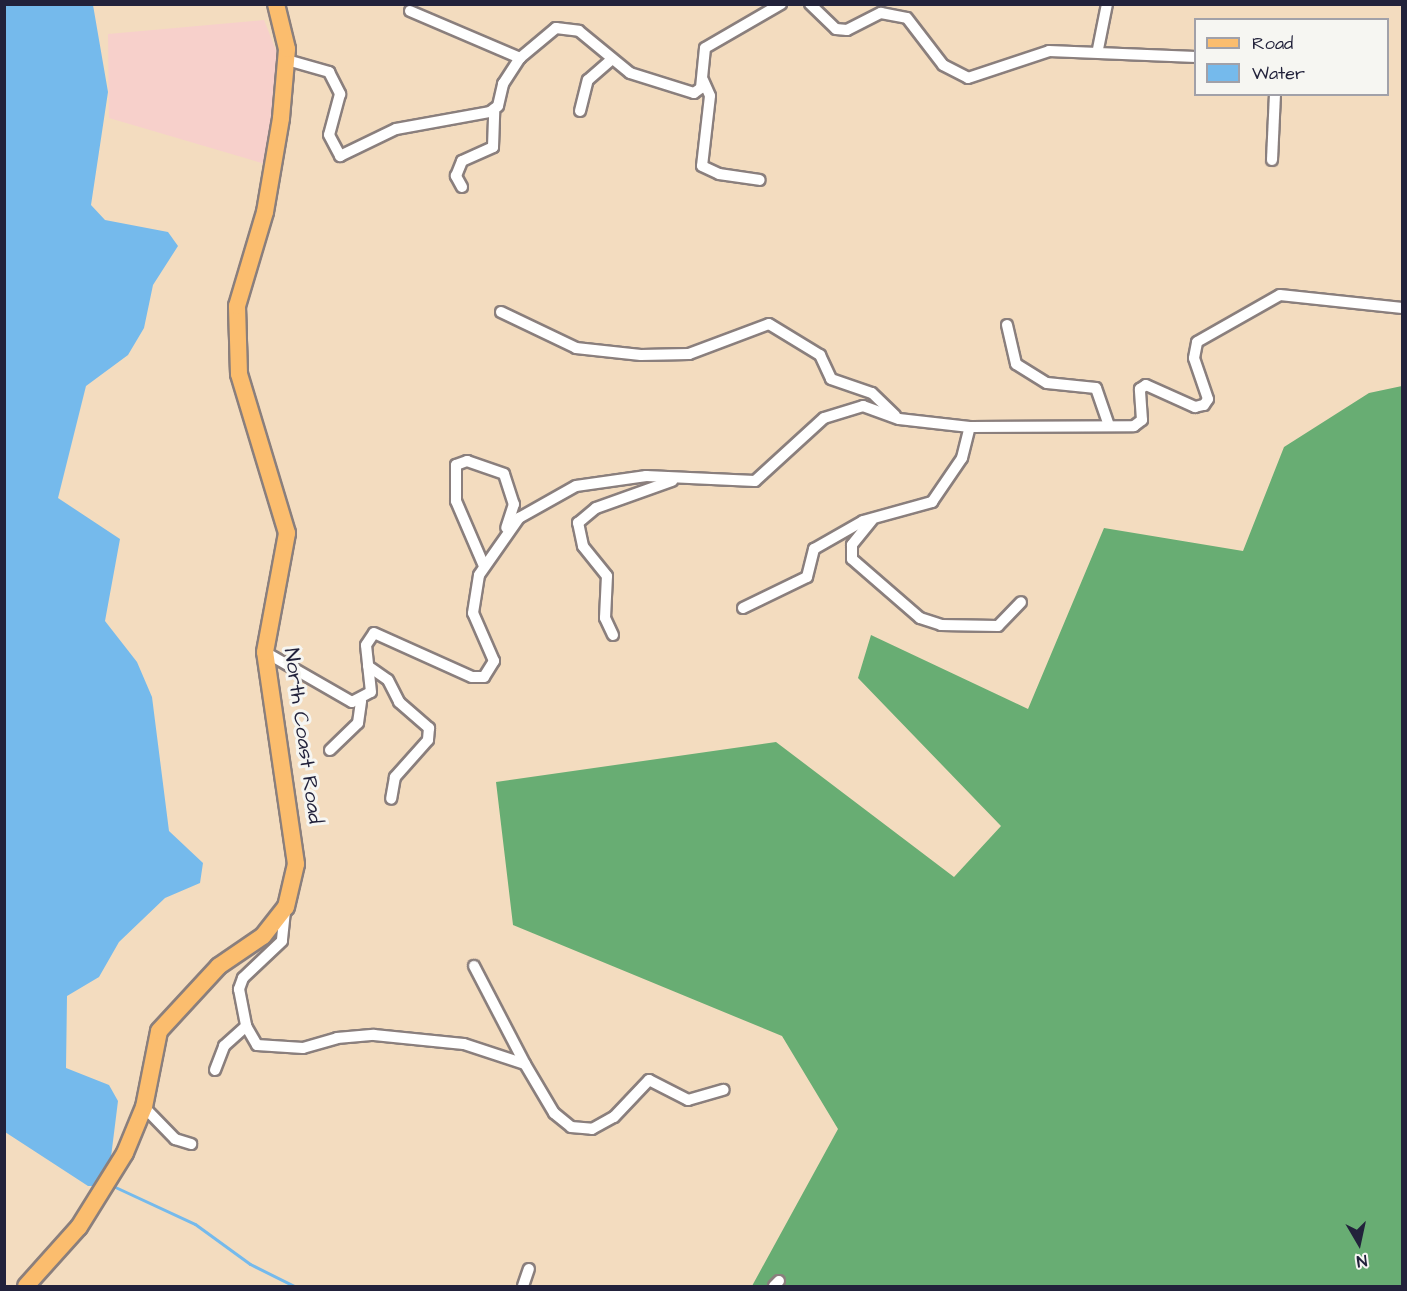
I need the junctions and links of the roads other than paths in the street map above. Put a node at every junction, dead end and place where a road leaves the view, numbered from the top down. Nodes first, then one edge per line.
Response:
1 (276, 4) edge
2 (781, 4) edge
3 (810, 4) edge
4 (1107, 4) edge
5 (410, 11) dead end
6 (1098, 49) junction
7 (1194, 57) edge
8 (520, 58) junction
9 (612, 59) junction
10 (287, 60) junction
11 (703, 80) junction
12 (1275, 96) edge
13 (494, 109) junction
14 (580, 111) dead end
15 (1272, 160) dead end
16 (760, 180) dead end
17 (462, 187) dead end
18 (1402, 308) edge
19 (501, 312) dead end
20 (1006, 325) dead end
21 (899, 420) junction
22 (1108, 423) junction
23 (970, 427) junction
24 (678, 479) junction
25 (878, 513) junction
26 (505, 534) junction
27 (484, 566) junction
28 (1021, 602) dead end
29 (743, 608) dead end
30 (613, 635) dead end
31 (265, 652) junction
32 (368, 666) junction
33 (361, 701) junction
34 (330, 750) dead end
35 (391, 799) dead end
36 (286, 907) junction
37 (474, 966) dead end
38 (246, 1026) junction
39 (525, 1064) junction
40 (215, 1070) dead end
41 (724, 1090) dead end
42 (144, 1107) junction
43 (191, 1144) dead end
44 (529, 1269) dead end
45 (26, 1287) edge
46 (523, 1287) edge

1 - 10 main road, North Coast Road
2 - 11 street
3 - 6 street
4 - 6 street
5 - 8 street
6 - 7 street
8 - 9 street
8 - 13 street
9 - 11 street
9 - 14 street
10 - 13 street
10 - 31 main road, North Coast Road
11 - 16 street
12 - 15 street
13 - 17 street
18 - 22 street
19 - 21 street
20 - 22 street
21 - 23 street
21 - 24 street
22 - 23 street
23 - 25 street
24 - 26 street
24 - 30 street
25 - 28 street
25 - 29 street
26 - 27 street
26 - 27 street
27 - 32 street
31 - 33 street
31 - 36 main road, North Coast Road
32 - 33 street
32 - 35 street
33 - 34 street
36 - 38 street
36 - 42 main road
37 - 39 street
38 - 39 street
38 - 40 street
39 - 41 street
42 - 43 street
42 - 45 main road
44 - 46 street

